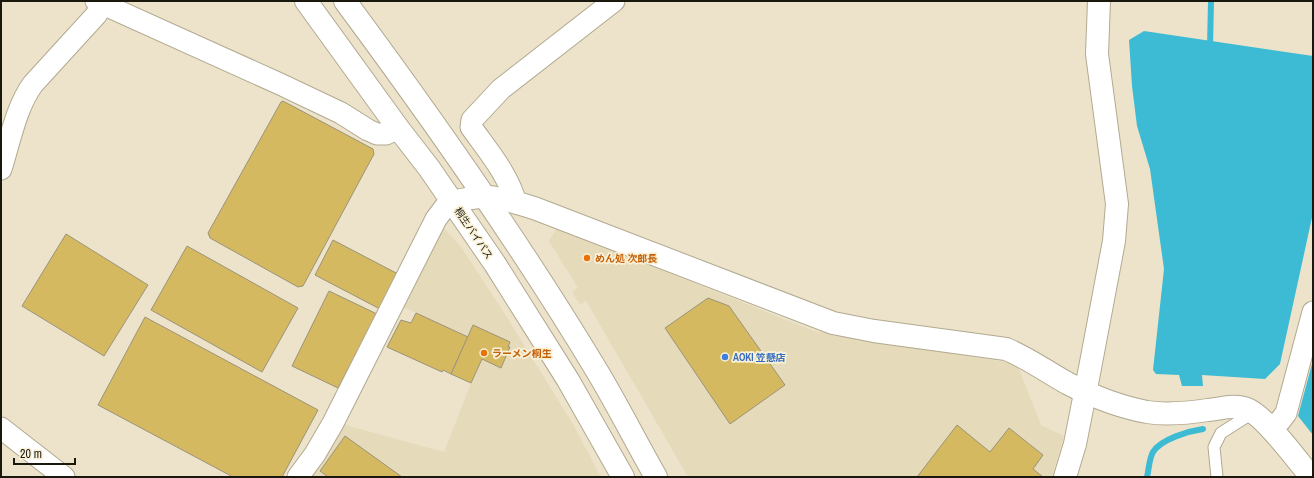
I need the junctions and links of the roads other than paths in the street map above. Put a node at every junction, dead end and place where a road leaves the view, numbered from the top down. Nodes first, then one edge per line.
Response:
1 (306, 1) edge
2 (345, 1) edge
3 (614, 1) edge
4 (1099, 1) edge
5 (99, 3) edge
6 (398, 128) junction
7 (1, 169) edge
8 (485, 196) junction
9 (453, 202) junction
10 (516, 203) junction
11 (1313, 312) edge
12 (1085, 392) junction
13 (1254, 412) junction
14 (1, 428) edge
15 (1271, 429) junction
16 (64, 477) edge
17 (298, 477) edge
18 (623, 477) edge
19 (656, 477) edge
20 (1066, 477) edge
21 (1217, 477) edge
22 (1311, 477) edge

1 - 6 main road, 桐生バイパス
2 - 8 main road
3 - 10 street
4 - 12 main road
5 - 6 street
5 - 7 street
6 - 9 main road, 桐生バイパス
8 - 9 main road
8 - 10 main road
8 - 19 main road
9 - 17 street
9 - 18 main road, 桐生バイパス
10 - 12 main road
11 - 15 street
12 - 13 main road
12 - 20 main road
13 - 15 main road
13 - 21 lane
14 - 16 street
15 - 22 main road

